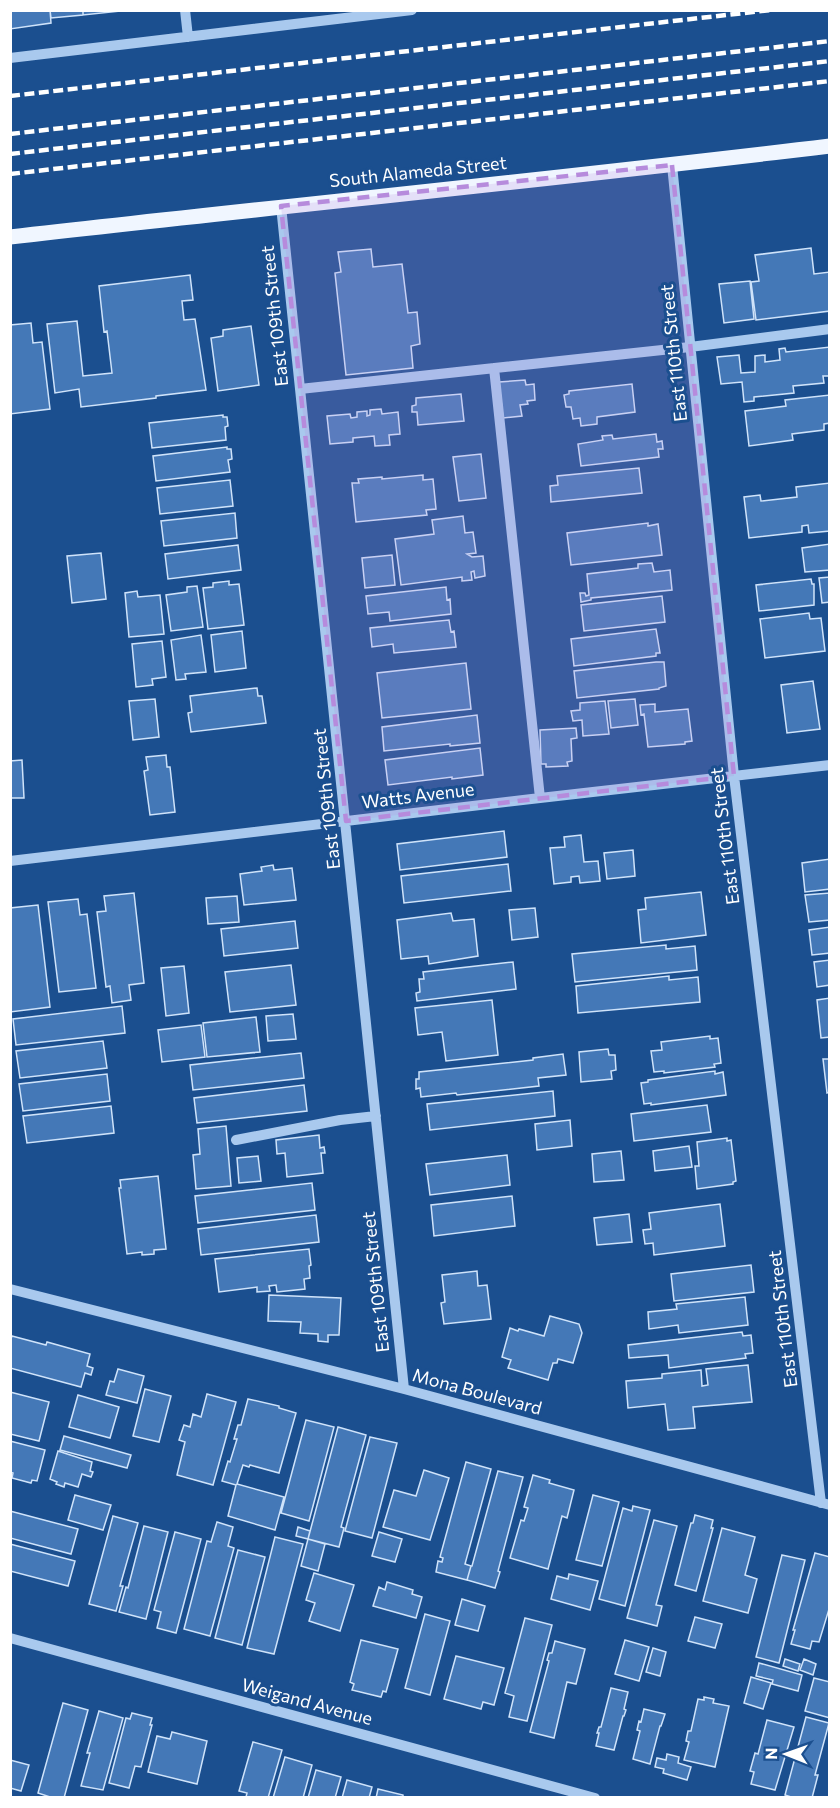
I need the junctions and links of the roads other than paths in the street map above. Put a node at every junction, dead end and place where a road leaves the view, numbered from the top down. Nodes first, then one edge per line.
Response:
1 (185, 10) edge
2 (412, 10) edge
3 (188, 37) junction
4 (10, 58) edge
5 (830, 146) edge
6 (672, 165) junction
7 (280, 206) junction
8 (10, 237) edge
9 (830, 329) edge
10 (690, 347) junction
11 (494, 368) junction
12 (300, 389) junction
13 (830, 765) edge
14 (734, 776) junction
15 (540, 798) junction
16 (346, 821) junction
17 (10, 861) edge
18 (376, 1116) junction
19 (236, 1140) dead end
20 (10, 1289) edge
21 (404, 1389) junction
22 (825, 1504) edge
23 (10, 1638) edge
24 (595, 1797) edge

1 - 3 street
2 - 3 street
3 - 4 street
5 - 6 main road, South Alameda Street
6 - 7 main road, South Alameda Street
6 - 10 street, East 110th Street
7 - 8 main road, South Alameda Street
7 - 12 street, East 109th Street
9 - 10 street
10 - 11 street
10 - 14 street, East 110th Street
11 - 12 street
11 - 15 street
12 - 16 street, East 109th Street
13 - 14 street, Watts Avenue
14 - 15 street, Watts Avenue
14 - 22 street, East 110th Street
15 - 16 street, Watts Avenue
16 - 17 street, Watts Avenue
16 - 18 street, East 109th Street
18 - 19 street
18 - 21 street, East 109th Street
20 - 21 street, Mona Boulevard
21 - 22 street, Mona Boulevard
23 - 24 street, Weigand Avenue

